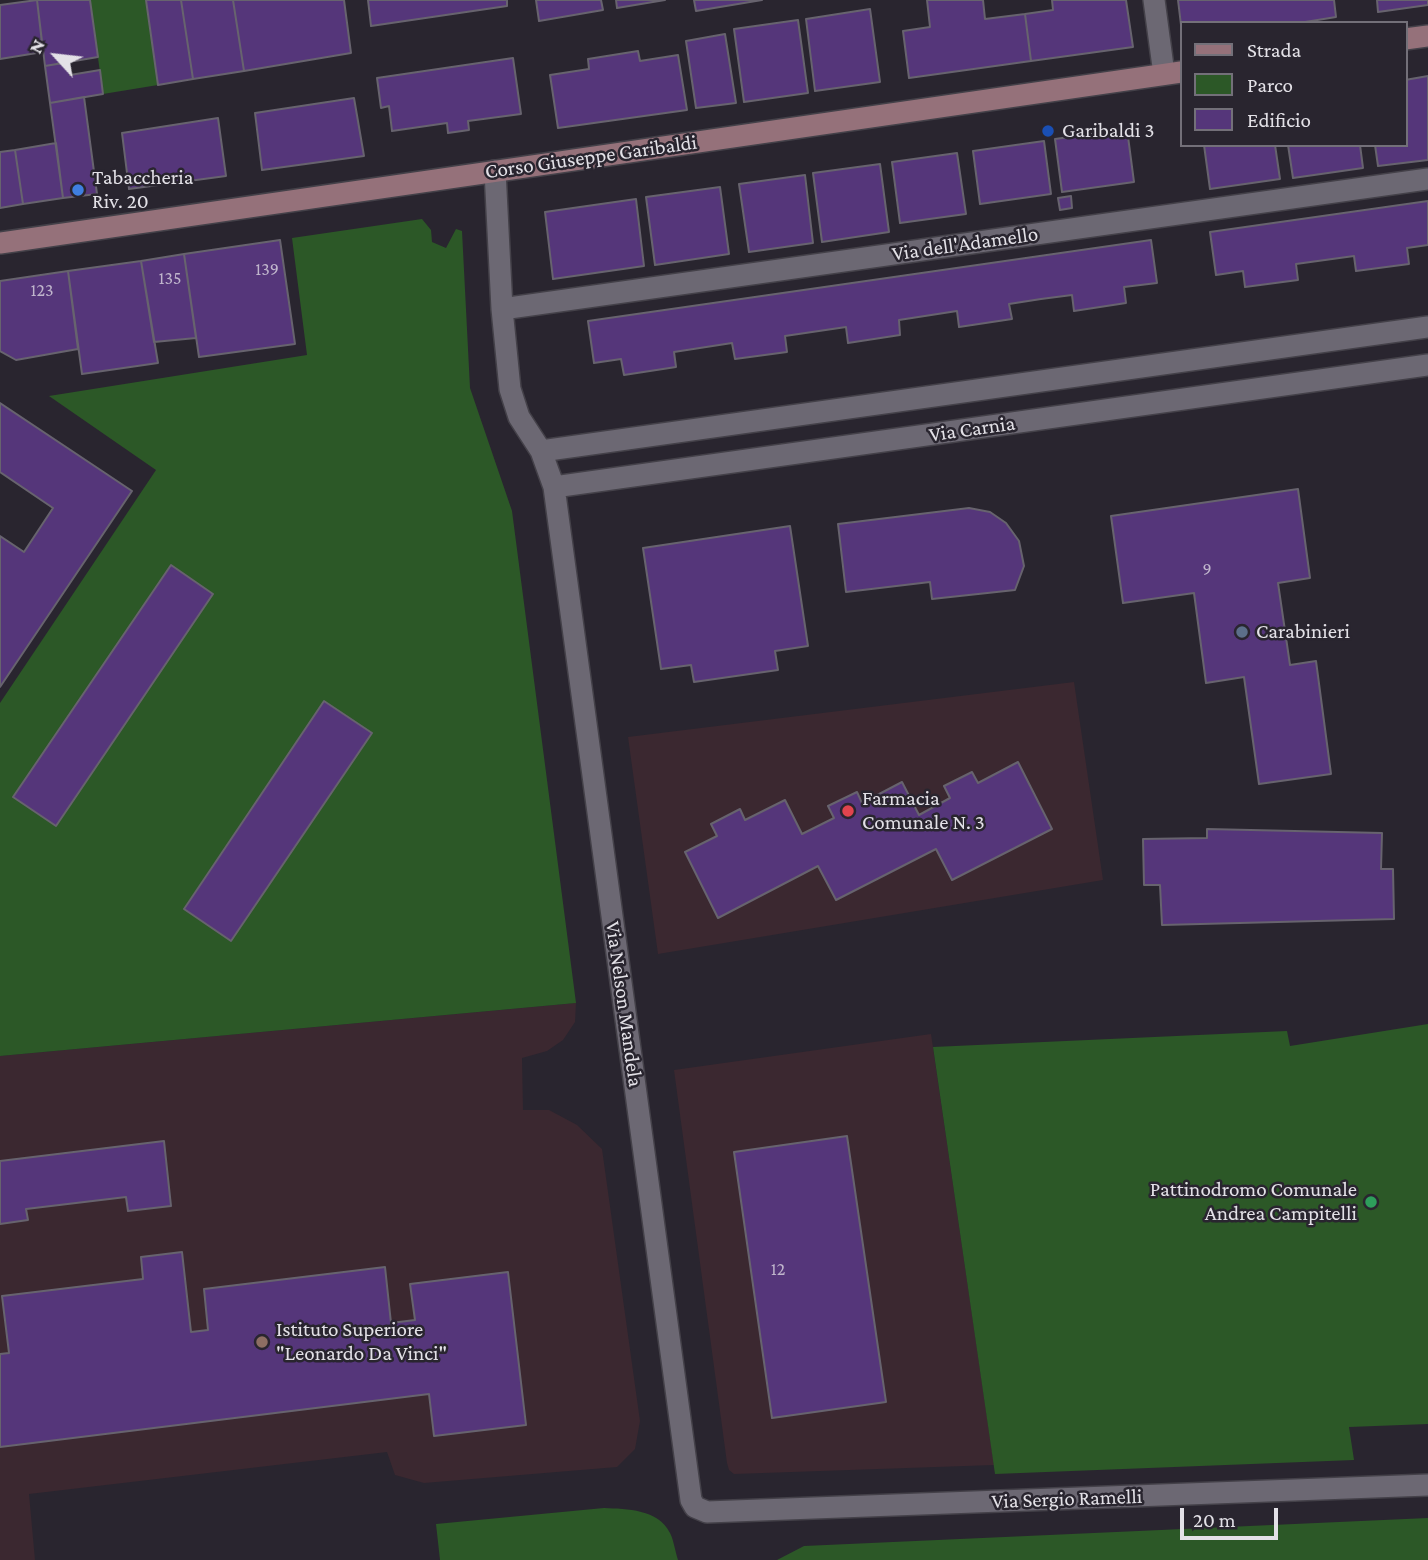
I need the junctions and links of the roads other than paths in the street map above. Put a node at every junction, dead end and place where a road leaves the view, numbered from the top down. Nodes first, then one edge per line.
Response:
1 (1154, 0) edge
2 (1428, 36) edge
3 (1407, 39) edge
4 (1173, 73) edge
5 (495, 171) junction
6 (1428, 179) edge
7 (0, 243) edge
8 (502, 309) junction
9 (1428, 327) edge
10 (1428, 365) edge
11 (541, 451) junction
12 (554, 486) junction
13 (1428, 1485) edge
14 (707, 1512) joint

1 - 4 street
2 - 3 street
4 - 5 street, Corso Giuseppe Garibaldi
5 - 7 street, Corso Giuseppe Garibaldi
5 - 8 street
6 - 8 street, Via dell'Adamello
8 - 11 street
9 - 11 street, Via Carnia
10 - 12 street, Via Carnia
11 - 12 street
12 - 14 street, Via Nelson Mandela
13 - 14 street, Via Sergio Ramelli

